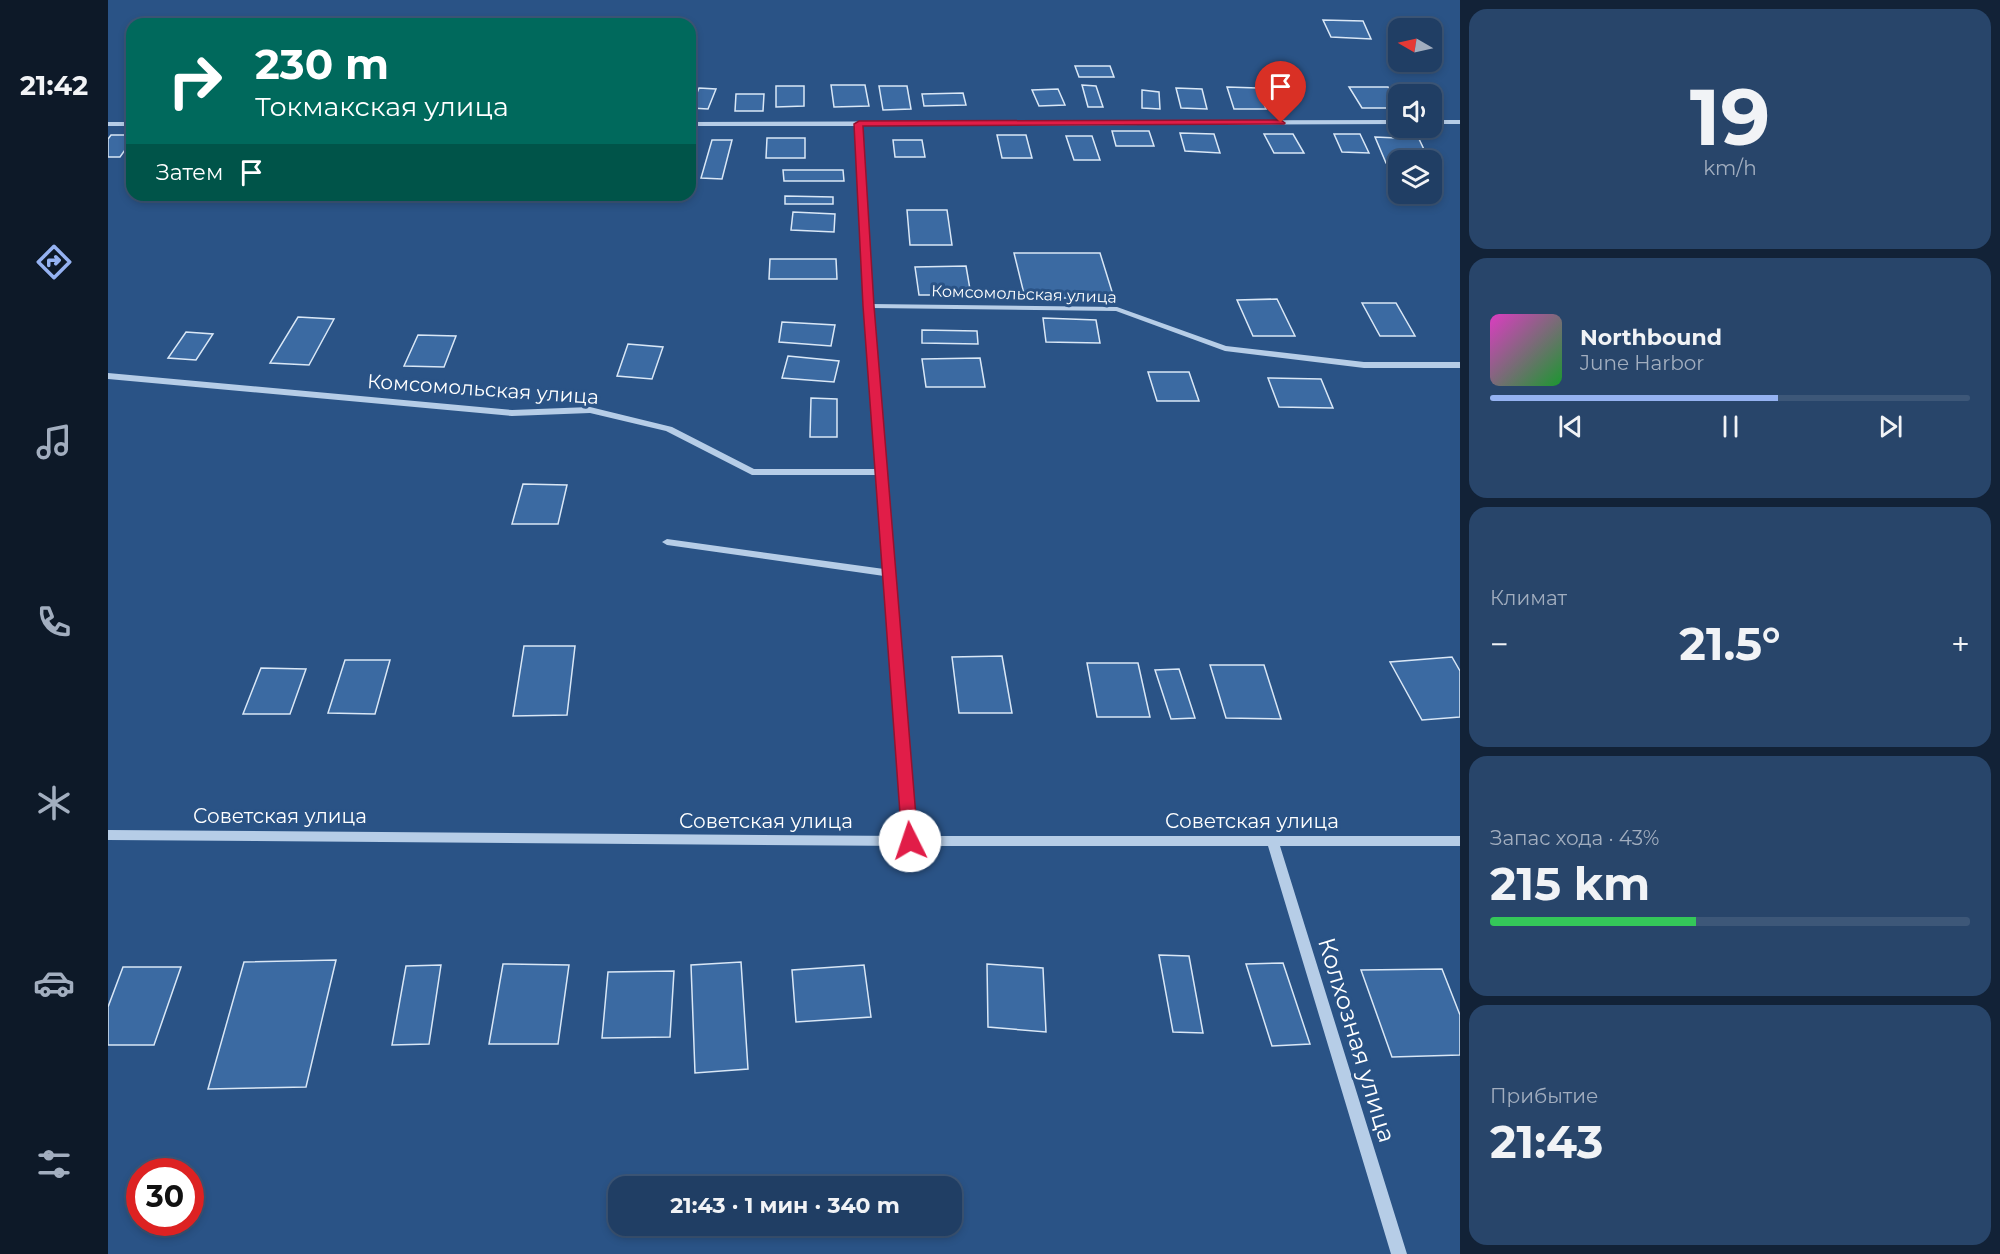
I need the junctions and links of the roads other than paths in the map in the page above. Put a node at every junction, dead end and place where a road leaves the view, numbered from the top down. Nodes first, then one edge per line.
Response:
1 (1388, 122) edge
2 (1442, 122) edge
3 (1460, 122) edge
4 (108, 124) edge
5 (126, 124) edge
6 (696, 124) edge
7 (859, 124) junction
8 (868, 306) junction
9 (1460, 365) edge
10 (108, 376) edge
11 (882, 472) junction
12 (667, 542) dead end
13 (889, 573) junction
14 (108, 834) edge
15 (1272, 840) junction
16 (910, 841) junction
17 (1460, 841) edge
18 (1399, 1254) edge

1 - 7 street
2 - 3 street
4 - 5 street
6 - 7 street
7 - 8 street
8 - 9 street, Комсомольская улица
8 - 11 street
10 - 11 street, Комсомольская улица
11 - 13 street
12 - 13 street
13 - 16 street
14 - 16 street, Советская улица
15 - 16 street, Советская улица
15 - 17 street, Советская улица
15 - 18 street, Колхозная улица

